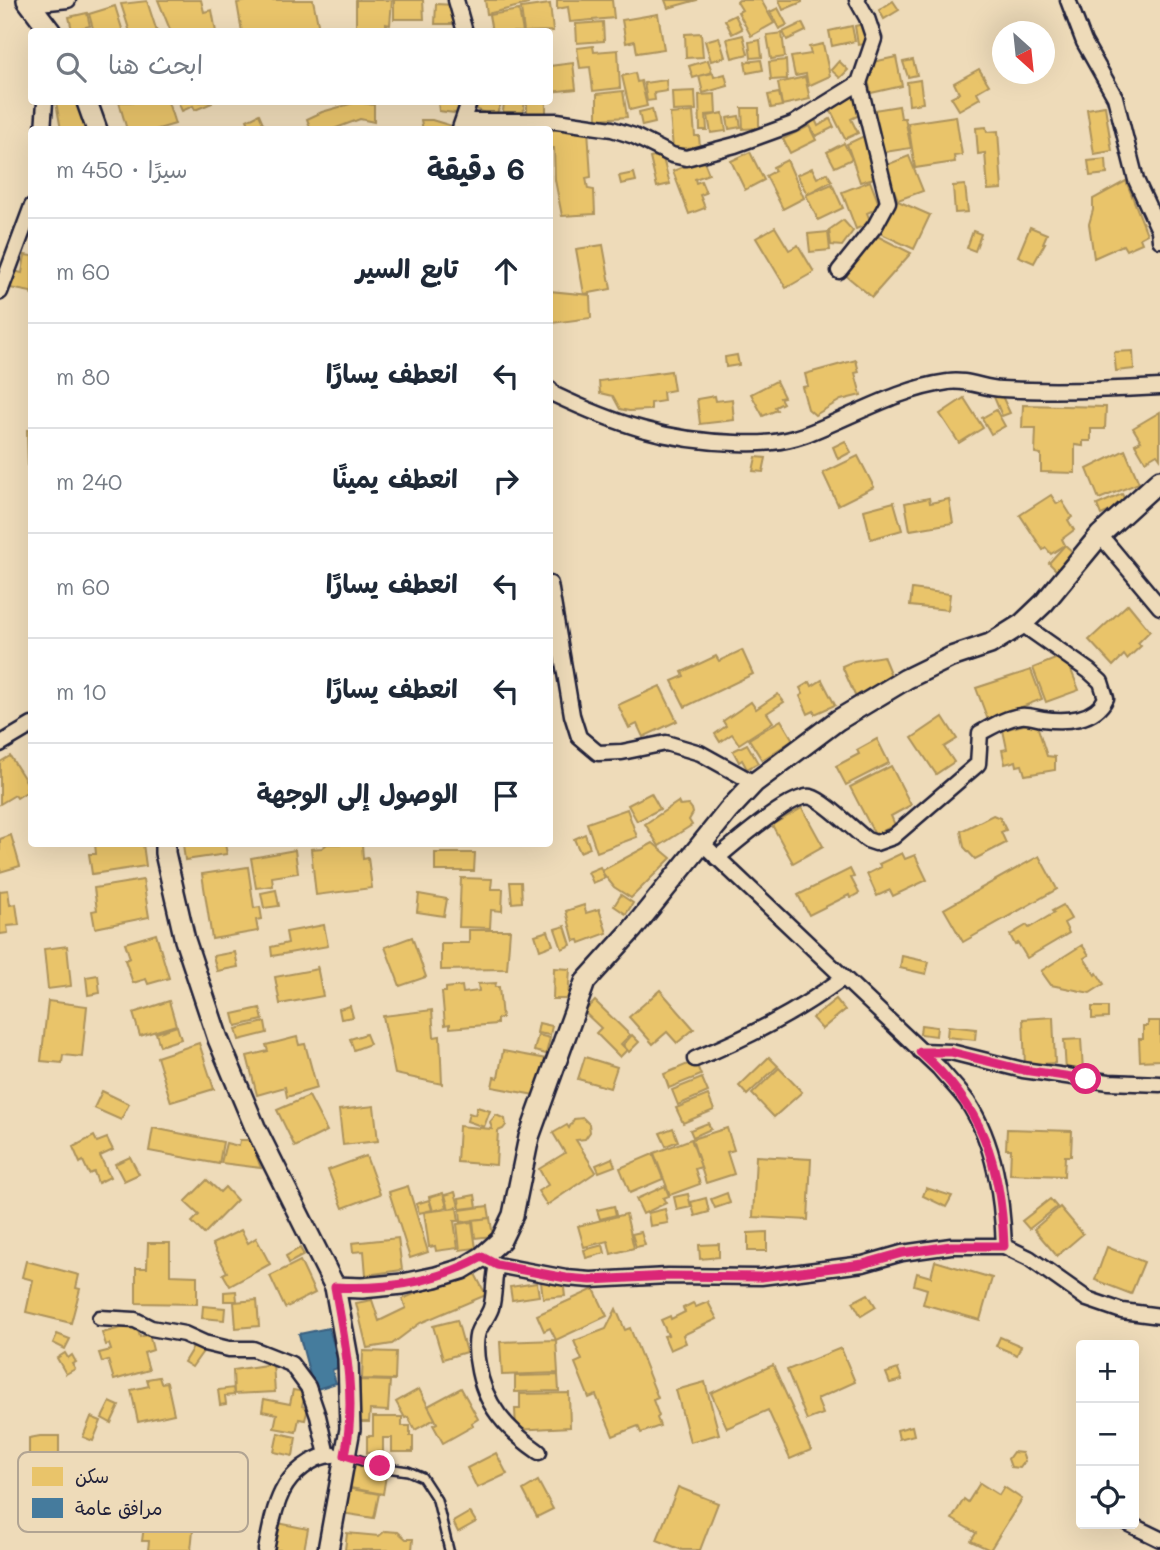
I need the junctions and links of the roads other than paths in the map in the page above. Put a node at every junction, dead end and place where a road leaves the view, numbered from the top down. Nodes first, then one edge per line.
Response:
1 (68, 0) edge
2 (456, 0) edge
3 (857, 0) edge
4 (1068, 0) edge
5 (29, 2) edge
6 (48, 28) edge
7 (464, 28) edge
8 (859, 83) junction
9 (45, 105) edge
10 (88, 105) edge
11 (468, 105) edge
12 (461, 125) edge
13 (43, 126) edge
14 (96, 126) edge
15 (28, 217) edge
16 (1160, 240) edge
17 (839, 271) dead end
18 (0, 292) edge
19 (1160, 387) edge
20 (553, 397) edge
21 (1160, 480) edge
22 (1100, 535) junction
23 (553, 602) edge
24 (1160, 607) edge
25 (1022, 624) junction
26 (28, 727) edge
27 (0, 744) edge
28 (754, 783) junction
29 (702, 843) junction
30 (166, 847) edge
31 (717, 858) junction
32 (842, 978) junction
33 (920, 1052) junction
34 (695, 1059) dead end
35 (1160, 1084) edge
36 (1004, 1246) junction
37 (489, 1261) junction
38 (335, 1287) junction
39 (1160, 1316) edge
40 (100, 1318) dead end
41 (539, 1452) dead end
42 (336, 1455) junction
43 (1139, 1529) edge
44 (1160, 1539) edge
45 (265, 1550) edge
46 (328, 1550) edge
47 (449, 1550) edge

1 - 5 street
2 - 7 street
3 - 8 street
4 - 16 street
5 - 6 street
8 - 12 street
8 - 17 street
9 - 13 street
10 - 14 street
11 - 12 street
15 - 18 street
19 - 20 street
21 - 22 street
22 - 24 street
22 - 25 street
23 - 28 street
25 - 28 street
25 - 31 street
26 - 27 street
28 - 29 street
29 - 31 street
29 - 37 street
30 - 38 street
31 - 32 street
32 - 33 street
32 - 34 street
33 - 35 street
33 - 36 street
36 - 37 street
36 - 39 street
37 - 38 street
37 - 41 street
38 - 42 street
40 - 42 street
42 - 45 street
42 - 46 street
42 - 47 lane
43 - 44 street

